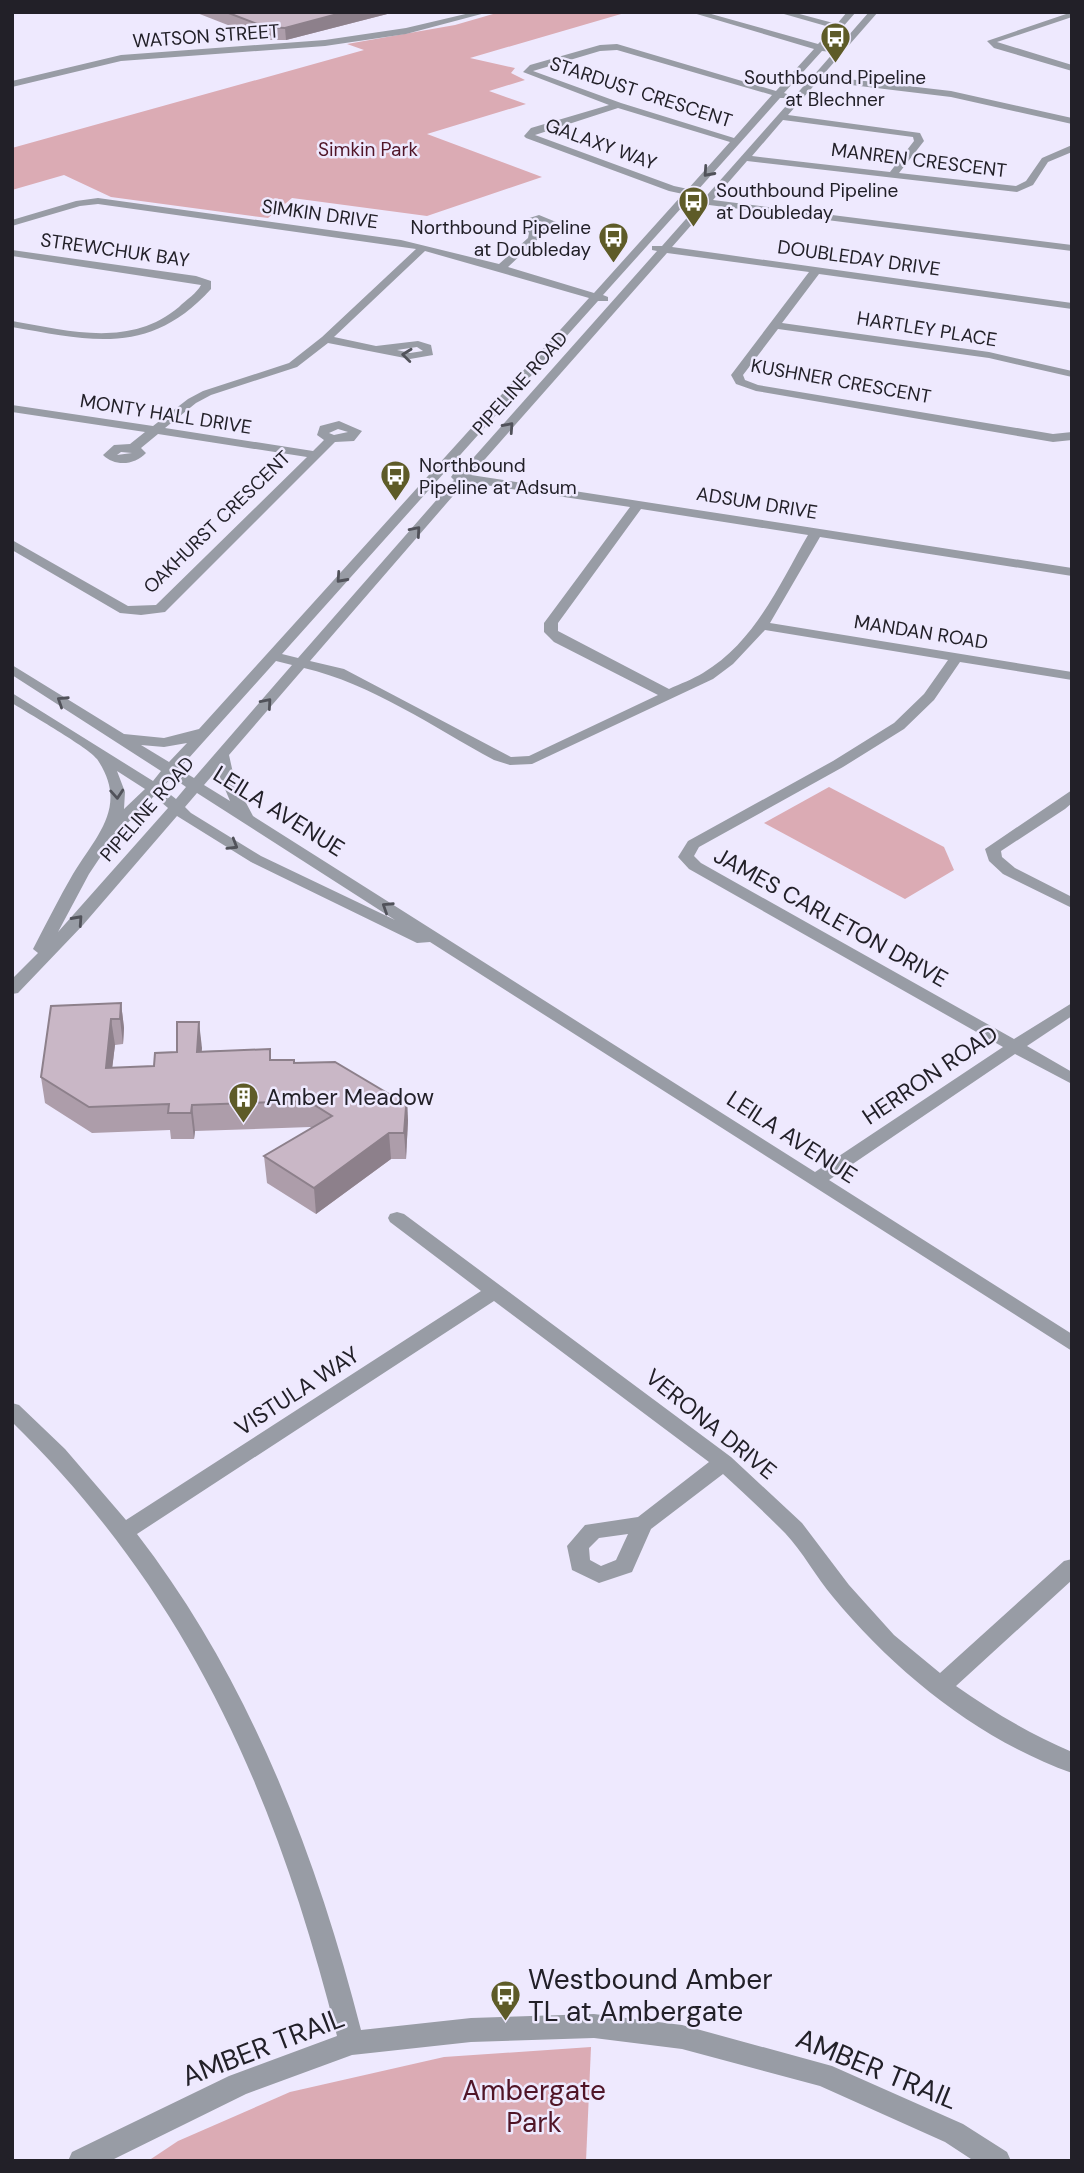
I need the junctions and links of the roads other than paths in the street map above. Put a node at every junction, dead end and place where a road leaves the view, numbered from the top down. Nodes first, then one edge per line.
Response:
1 (485, 12) edge
2 (694, 12) edge
3 (781, 12) edge
4 (852, 12) edge
5 (874, 12) edge
6 (1066, 12) edge
7 (1072, 14) edge
8 (839, 27) junction
9 (819, 48) junction
10 (840, 51) junction
11 (1072, 68) edge
12 (795, 75) junction
13 (816, 78) junction
14 (12, 84) edge
15 (777, 95) junction
16 (799, 98) junction
17 (618, 105) junction
18 (782, 117) junction
19 (1072, 121) edge
20 (735, 141) junction
21 (1072, 148) edge
22 (746, 158) junction
23 (892, 175) junction
24 (689, 193) junction
25 (710, 199) junction
26 (12, 223) edge
27 (532, 241) dead end
28 (640, 246) junction
29 (423, 248) junction
30 (1072, 248) edge
31 (666, 249) junction
32 (12, 253) edge
33 (501, 268) junction
34 (816, 270) junction
35 (594, 298) junction
36 (619, 302) junction
37 (1072, 306) edge
38 (12, 324) edge
39 (776, 325) junction
40 (326, 339) junction
41 (377, 349) dead end
42 (1072, 374) edge
43 (12, 408) edge
44 (156, 429) junction
45 (1072, 436) edge
46 (332, 439) dead end
47 (133, 447) dead end
48 (315, 455) junction
49 (436, 473) junction
50 (464, 478) junction
51 (638, 505) junction
52 (816, 532) junction
53 (12, 544) edge
54 (1072, 572) edge
55 (763, 626) junction
56 (271, 656) junction
57 (957, 657) junction
58 (303, 662) junction
59 (12, 669) edge
60 (1072, 676) edge
61 (669, 695) junction
62 (12, 697) edge
63 (205, 730) junction
64 (112, 733) junction
65 (101, 755) junction
66 (222, 755) junction
67 (170, 769) junction
68 (195, 787) junction
69 (154, 788) junction
70 (1072, 794) edge
71 (176, 807) junction
72 (249, 821) junction
73 (107, 835) junction
74 (1072, 903) edge
75 (30, 969) junction
76 (486, 970) junction
77 (12, 989) edge
78 (1072, 1008) edge
79 (1016, 1048) junction
80 (1072, 1079) edge
81 (815, 1181) junction
82 (397, 1219) dead end
83 (495, 1291) junction
84 (1072, 1344) edge
85 (12, 1410) edge
86 (724, 1462) junction
87 (643, 1524) dead end
88 (125, 1531) junction
89 (1072, 1567) edge
90 (940, 1687) junction
91 (1072, 1763) edge
92 (352, 2043) junction
93 (81, 2161) edge
94 (999, 2161) edge

1 - 14 street, WATSON STREET
2 - 9 street
3 - 8 street
4 - 8 street, PIPELINE ROAD
5 - 10 street, PIPELINE ROAD
6 - 7 street
7 - 11 street
8 - 9 street, PIPELINE ROAD
9 - 10 street
9 - 12 street, PIPELINE ROAD
10 - 13 street, PIPELINE ROAD
12 - 13 street
12 - 15 street, PIPELINE ROAD
13 - 16 street, PIPELINE ROAD
13 - 19 street
15 - 16 street, STARDUST CRESCENT
15 - 17 street, STARDUST CRESCENT
15 - 20 street, PIPELINE ROAD
16 - 18 street, PIPELINE ROAD
17 - 20 street, STARDUST CRESCENT
17 - 24 street, GALAXY WAY
18 - 22 street, PIPELINE ROAD
18 - 23 street
20 -> 24 street, PIPELINE ROAD
21 - 23 street, MANREN CRESCENT
22 - 23 street, MANREN CRESCENT
22 - 25 street, PIPELINE ROAD
24 - 25 street, GALAXY WAY
24 - 28 street, PIPELINE ROAD
25 - 30 street, GALAXY WAY
25 - 31 street, PIPELINE ROAD
26 - 29 street, SIMKIN DRIVE
27 - 33 street
28 - 31 street, DOUBLEDAY DRIVE
28 - 35 street, PIPELINE ROAD
29 - 33 street, SIMKIN DRIVE
29 - 40 street
31 - 34 street, DOUBLEDAY DRIVE
31 - 36 street, PIPELINE ROAD
32 - 38 street, STREWCHUK BAY
33 - 35 street, SIMKIN DRIVE
34 - 37 street, DOUBLEDAY DRIVE
34 - 39 street, KUSHNER CRESCENT
35 - 36 street, SIMKIN DRIVE
35 - 49 street, PIPELINE ROAD
50 -> 36 street, PIPELINE ROAD
39 - 42 street, HARTLEY PLACE
39 - 45 street, KUSHNER CRESCENT
40 - 41 street
40 - 44 street
43 - 44 street, MONTY HALL DRIVE
44 - 47 street
44 - 48 street, MONTY HALL DRIVE
46 - 48 street, OAKHURST CRESCENT
48 - 53 street, OAKHURST CRESCENT
49 - 50 street, ADSUM DRIVE
49 -> 56 street, PIPELINE ROAD
50 - 51 street, ADSUM DRIVE
58 -> 50 street, PIPELINE ROAD
51 - 52 street, ADSUM DRIVE
51 - 61 street
52 - 54 street, ADSUM DRIVE
52 - 55 street
55 - 57 street, MANDAN ROAD
55 - 61 street
56 - 58 street
56 - 63 street, PIPELINE ROAD
57 - 60 street, MANDAN ROAD
57 - 79 street, JAMES CARLETON DRIVE
58 - 61 street
66 -> 58 street, PIPELINE ROAD
64 -> 59 street, LEILA AVENUE
62 - 65 street, LEILA AVENUE
63 - 64 street
63 - 67 street, PIPELINE ROAD
64 - 67 street, LEILA AVENUE
65 - 69 street, LEILA AVENUE
65 -> 73 street
66 - 68 street, PIPELINE ROAD
66 - 72 street
67 - 68 street, LEILA AVENUE
67 - 69 street, PIPELINE ROAD
68 - 71 street, PIPELINE ROAD
68 - 72 street, LEILA AVENUE
69 - 71 street, LEILA AVENUE
69 - 73 street, PIPELINE ROAD
70 - 74 street
75 -> 71 street, PIPELINE ROAD
71 -> 76 street, LEILA AVENUE
76 -> 72 street, LEILA AVENUE
73 - 75 street, PIPELINE ROAD
75 - 77 street, PIPELINE ROAD
76 - 81 street, LEILA AVENUE
78 - 79 street, HERRON ROAD
79 - 80 street, JAMES CARLETON DRIVE
79 - 81 street, HERRON ROAD
81 - 84 street, LEILA AVENUE
82 - 83 street, VERONA DRIVE
83 - 86 street, VERONA DRIVE
83 - 88 street, VISTULA WAY
85 - 88 street
86 - 87 street
86 - 90 street, VERONA DRIVE
88 - 92 street
89 - 90 street
90 - 91 street, VERONA DRIVE
92 - 93 street, AMBER TRAIL
92 - 94 street, AMBER TRAIL

